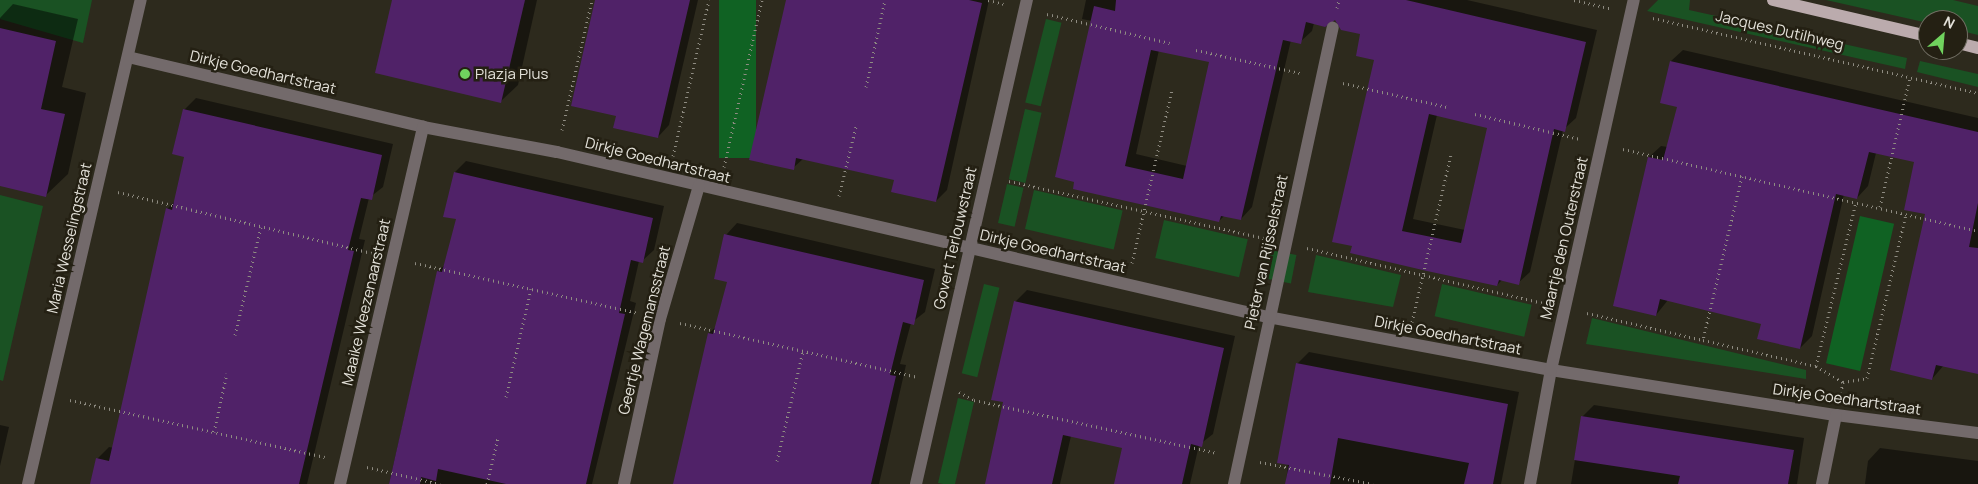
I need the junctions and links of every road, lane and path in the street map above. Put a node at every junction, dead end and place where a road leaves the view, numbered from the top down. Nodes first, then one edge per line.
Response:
1 (141, 0) edge
2 (592, 0) edge
3 (709, 0) edge
4 (762, 0) edge
5 (885, 0) edge
6 (988, 0) edge
7 (1574, 0) edge
8 (1634, 0) edge
9 (1774, 0) edge
10 (1026, 4) edge
11 (1631, 13) junction
12 (1333, 28) dead end
13 (1918, 34) edge
14 (1170, 43) dead end
15 (128, 57) junction
16 (1910, 77) junction
17 (866, 88) dead end
18 (1172, 90) dead end
19 (1978, 93) edge
20 (1476, 114) dead end
21 (856, 126) dead end
22 (423, 127) junction
23 (1602, 144) junction
24 (557, 152) junction
25 (1451, 155) dead end
26 (986, 176) junction
27 (1742, 176) junction
28 (667, 179) junction
29 (700, 186) junction
30 (98, 187) junction
31 (718, 192) junction
32 (1856, 202) junction
33 (1880, 207) junction
34 (1144, 211) junction
35 (1906, 214) junction
36 (834, 218) junction
37 (261, 227) junction
38 (1978, 230) edge
39 (1285, 243) junction
40 (969, 248) junction
41 (392, 258) junction
42 (1423, 274) junction
43 (1127, 284) junction
44 (531, 290) junction
45 (1565, 308) junction
46 (1268, 317) junction
47 (660, 319) junction
48 (235, 335) dead end
49 (1703, 340) junction
50 (1407, 343) junction
51 (803, 351) junction
52 (1816, 366) junction
53 (1551, 370) junction
54 (228, 373) dead end
55 (939, 382) junction
56 (1843, 382) junction
57 (49, 395) junction
58 (506, 397) dead end
59 (1836, 415) junction
60 (214, 432) junction
61 (1978, 433) edge
62 (498, 438) dead end
63 (1240, 458) junction
64 (777, 460) dead end
65 (345, 462) junction
66 (28, 484) edge
67 (340, 484) edge
68 (440, 484) edge
69 (487, 484) edge
70 (624, 484) edge
71 (916, 484) edge
72 (1234, 484) edge
73 (1373, 484) edge
74 (1530, 484) edge
75 (1822, 484) edge

1 - 15 street, Maria Wesselingstraat
2 - 24 path
3 - 28 path
4 - 31 path
5 - 17 path
6 - 10 path
7 - 11 path, Jacques Dutilhweg
8 - 11 street, Maartje den Outerstraat
9 - 13 main road, Jacques Dutilhweg
10 - 14 path
10 - 26 street, Govert Terlouwstraat
11 - 16 path, Jacques Dutilhweg
11 - 23 street, Maartje den Outerstraat
12 - 39 street, Pieter van Rijsselstraat
15 - 22 street, Dirkje Goedhartstraat
15 - 30 street, Maria Wesselingstraat
16 - 19 path, Jacques Dutilhweg
16 - 33 path
18 - 34 path
20 - 23 path
21 - 36 path
22 - 24 street, Dirkje Goedhartstraat
22 - 41 street, Maaike Weezenaarstraat
23 - 27 path
23 - 45 street, Maartje den Outerstraat
24 - 28 street, Dirkje Goedhartstraat
25 - 42 path
26 - 34 path
26 - 40 street, Govert Terlouwstraat
27 - 32 path
27 - 49 path
28 - 29 street, Dirkje Goedhartstraat
29 - 31 street, Dirkje Goedhartstraat
29 - 47 street, Geertje Wagemansstraat
30 - 37 path
30 - 57 street, Maria Wesselingstraat
31 - 36 street, Dirkje Goedhartstraat
32 - 33 path
32 - 52 path
33 - 35 path
34 - 39 path
34 - 43 path
35 - 38 path
35 - 56 path
36 - 40 street, Dirkje Goedhartstraat
37 - 41 path
37 - 48 path
39 - 42 path
39 - 46 street, Pieter van Rijsselstraat
40 - 43 street, Dirkje Goedhartstraat
40 - 55 street, Govert Terlouwstraat
41 - 44 path
41 - 65 street, Maaike Weezenaarstraat
42 - 45 path
42 - 50 path
43 - 46 street, Dirkje Goedhartstraat
44 - 47 path
44 - 58 path
45 - 49 path
45 - 53 street, Maartje den Outerstraat
46 - 50 street, Dirkje Goedhartstraat
46 - 63 street, Pieter van Rijsselstraat
47 - 51 path
47 - 70 street, Geertje Wagemansstraat
49 - 52 path
50 - 53 street, Dirkje Goedhartstraat
51 - 55 path
51 - 64 path
52 - 56 path
53 - 59 street, Dirkje Goedhartstraat
53 - 74 street, Maartje den Outerstraat
54 - 60 path
55 - 63 path
55 - 71 street, Govert Terlouwstraat
56 - 59 path
57 - 60 path
57 - 66 street, Maria Wesselingstraat
59 - 61 street, Dirkje Goedhartstraat
59 - 75 street
60 - 65 path
62 - 69 path
63 - 72 street, Pieter van Rijsselstraat
63 - 73 path
65 - 67 street, Maaike Weezenaarstraat
65 - 68 path

